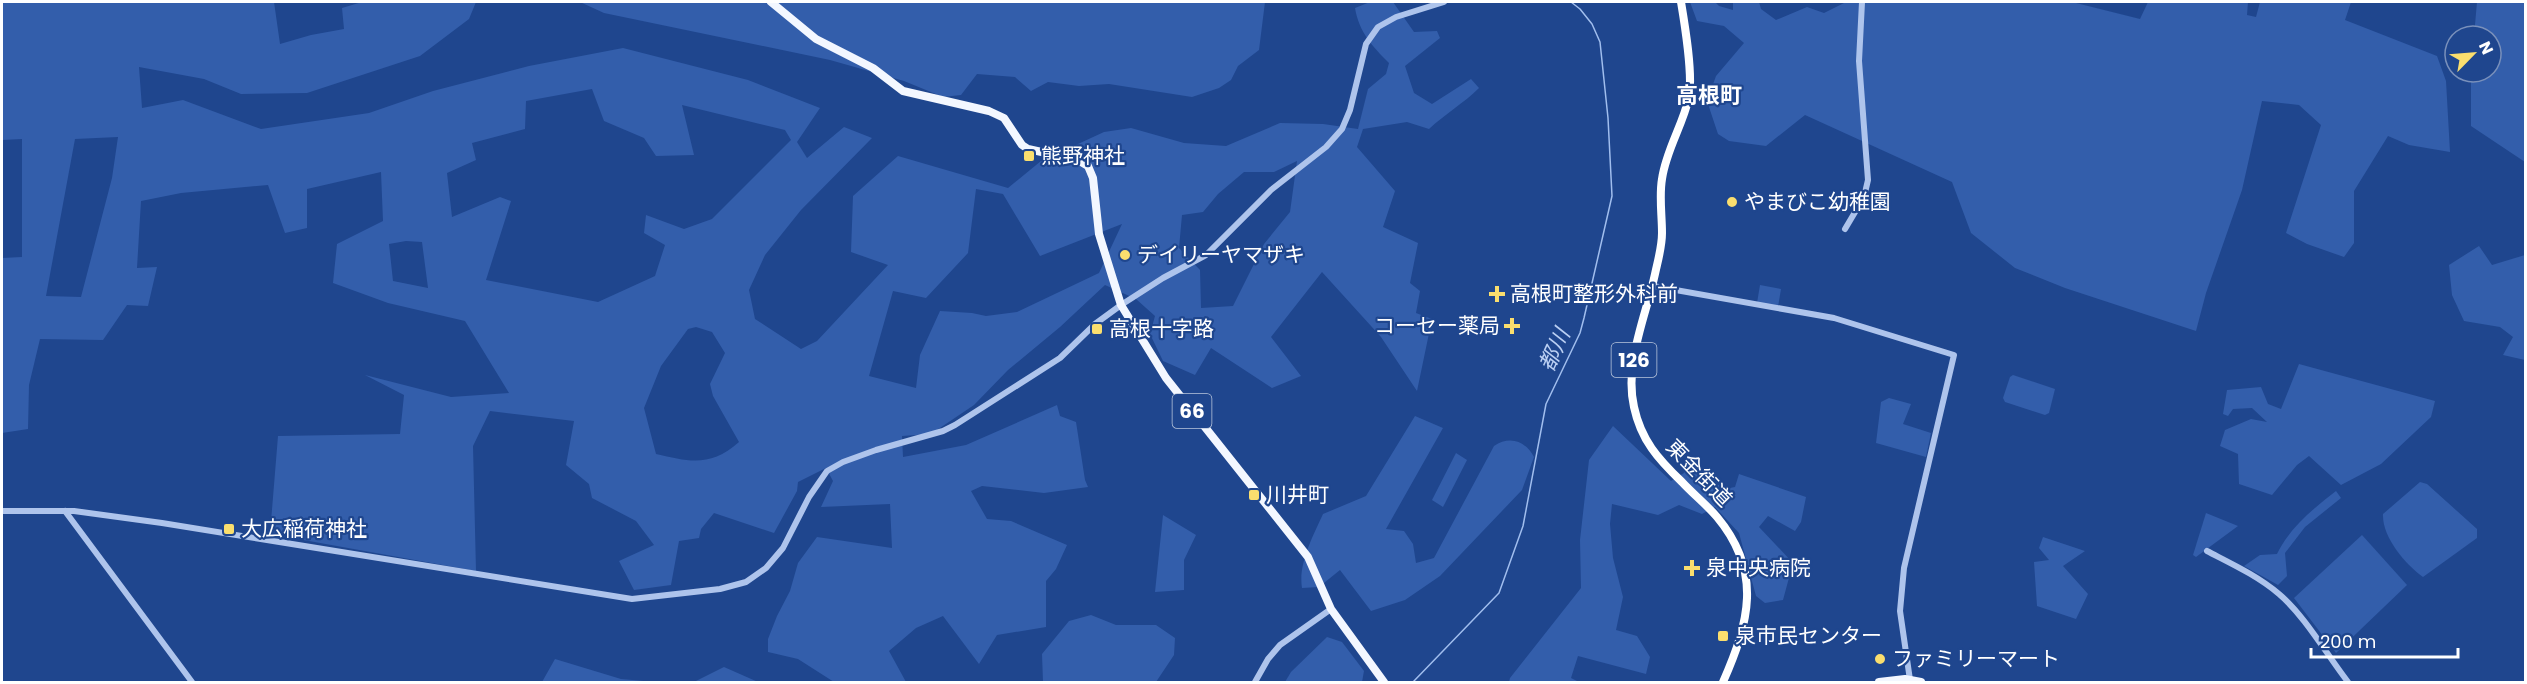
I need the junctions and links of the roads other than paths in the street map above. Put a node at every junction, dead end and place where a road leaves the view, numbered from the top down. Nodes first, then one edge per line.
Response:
1 (771, 2) edge
2 (1444, 2) edge
3 (1681, 2) edge
4 (1863, 2) edge
5 (1845, 230) dead end
6 (1653, 286) junction
7 (1121, 305) junction
8 (2, 511) edge
9 (65, 511) junction
10 (2208, 551) dead end
11 (1331, 609) junction
12 (1910, 680) junction
13 (192, 682) edge
14 (1255, 682) edge
15 (1384, 682) edge
16 (1723, 682) edge
17 (1880, 682) edge
18 (1921, 682) edge
19 (2348, 682) edge

1 - 7 main road, 66
2 - 7 street
3 - 6 highway, 東金街道 / 126
4 - 5 street
6 - 12 street
6 - 16 highway, 東金街道 / 126
7 - 9 street
7 - 11 main road, 66
8 - 9 street
9 - 13 street
10 - 19 street
11 - 14 street
11 - 15 main road, 66
12 - 17 main road
12 - 18 main road

